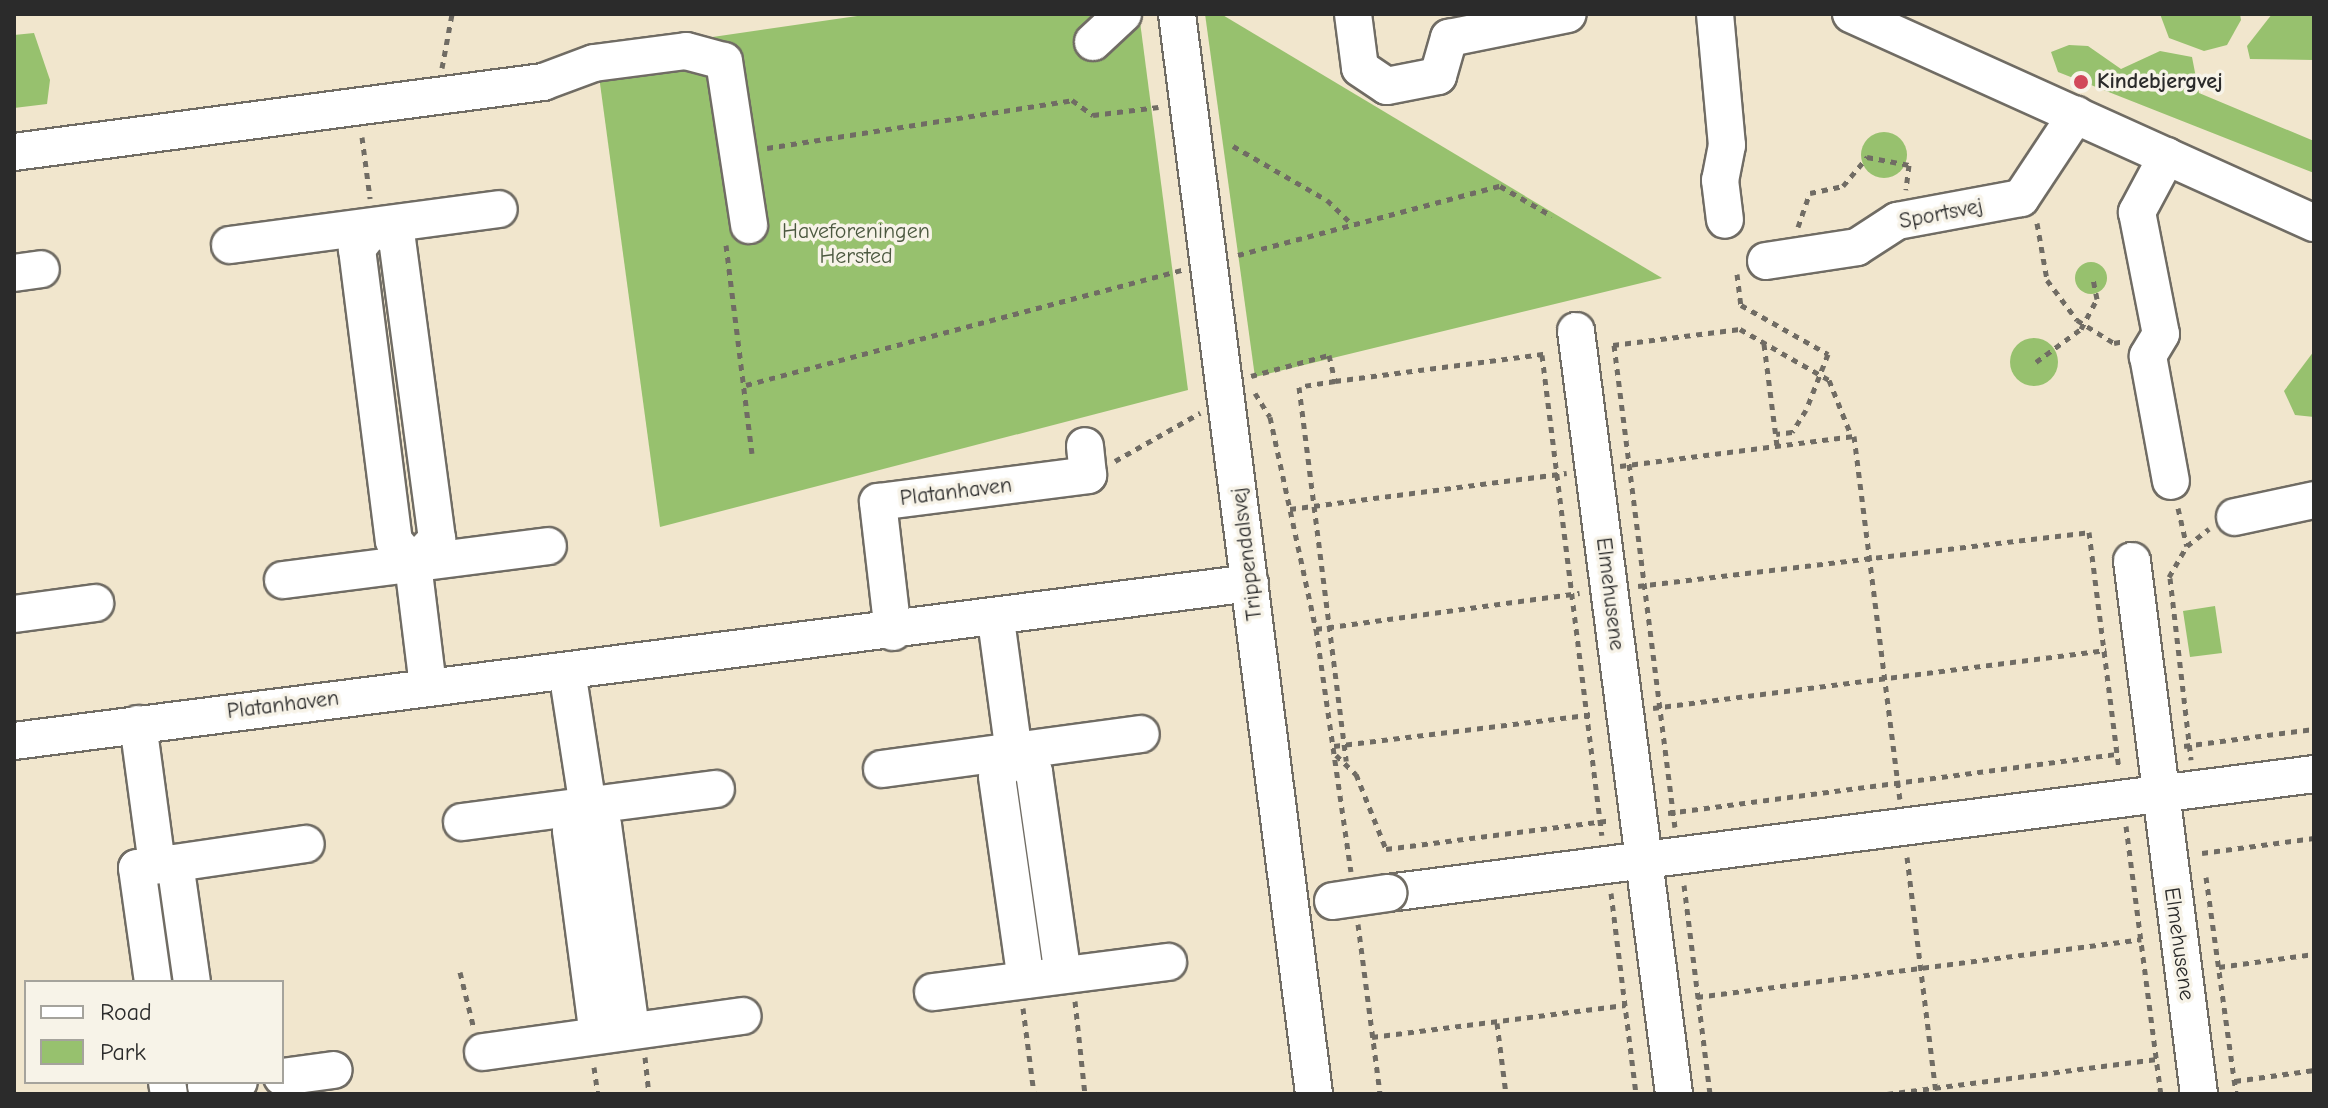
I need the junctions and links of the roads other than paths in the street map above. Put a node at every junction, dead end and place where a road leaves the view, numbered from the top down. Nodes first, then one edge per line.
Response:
1 (1123, 14) edge
2 (1177, 14) edge
3 (1353, 14) edge
4 (1568, 14) edge
5 (1715, 14) edge
6 (1851, 14) edge
7 (1093, 42) dead end
8 (2076, 115) junction
9 (14, 152) edge
10 (2167, 156) junction
11 (499, 209) dead end
12 (1725, 220) dead end
13 (2314, 223) edge
14 (736, 226) road end
15 (374, 227) junction
16 (230, 245) dead end
17 (1768, 261) road end
18 (1576, 331) dead end
19 (1086, 460) road end
20 (2171, 481) road end
21 (2314, 500) edge
22 (2235, 517) dead end
23 (548, 546) dead end
24 (2132, 561) dead end
25 (413, 564) junction
26 (283, 580) dead end
27 (1250, 583) junction
28 (95, 603) dead end
29 (14, 614) edge
30 (996, 620) junction
31 (893, 632) junction
32 (567, 671) junction
33 (428, 686) junction
34 (138, 724) junction
35 (1141, 734) dead end
36 (14, 741) edge
37 (1014, 753) junction
38 (882, 769) dead end
39 (2314, 774) edge
40 (716, 789) dead end
41 (2158, 794) junction
42 (588, 806) junction
43 (462, 822) dead end
44 (306, 844) dead end
45 (1661, 854) junction
46 (166, 864) junction
47 (1290, 907) junction
48 (1168, 962) dead end
49 (153, 980) edge
50 (192, 980) edge
51 (1062, 985) junction
52 (1030, 989) junction
53 (933, 992) dead end
54 (743, 1016) dead end
55 (615, 1033) junction
56 (483, 1052) road end
57 (334, 1070) dead end
58 (284, 1077) edge
59 (1314, 1094) edge
60 (1674, 1094) edge
61 (2199, 1094) edge

1 - 7 street
2 - 27 street, Trippendalsvej
3 - 4 street
5 - 12 street
6 - 8 street
8 - 10 street
8 - 17 street, Sportsvej
9 - 14 street
10 - 13 street
10 - 20 street
11 - 15 street
15 - 16 street
15 - 25 street
18 - 45 street, Elmehusene
19 - 31 street, Platanhaven
21 - 22 street
23 - 25 street
24 - 41 street, Elmehusene
25 - 26 street
25 - 33 street
27 - 30 street, Platanhaven
27 - 47 street, Trippendalsvej
28 - 29 street
30 - 31 street, Platanhaven
30 - 37 street
31 - 32 street, Platanhaven
32 - 33 street, Platanhaven
32 - 42 street
33 - 34 street, Platanhaven
34 - 36 street, Platanhaven
34 - 46 street
35 - 37 street
37 - 38 street
37 - 51 street
37 - 52 street
39 - 41 street
40 - 42 street
41 - 45 street
41 - 61 street, Elmehusene
42 - 43 street
42 - 55 street
44 - 46 street
45 - 47 street
45 - 60 street, Elmehusene
46 - 49 street
46 - 50 street
47 - 59 street, Trippendalsvej
48 - 51 street
51 - 52 street
52 - 53 street
54 - 55 street
55 - 56 street
57 - 58 street

